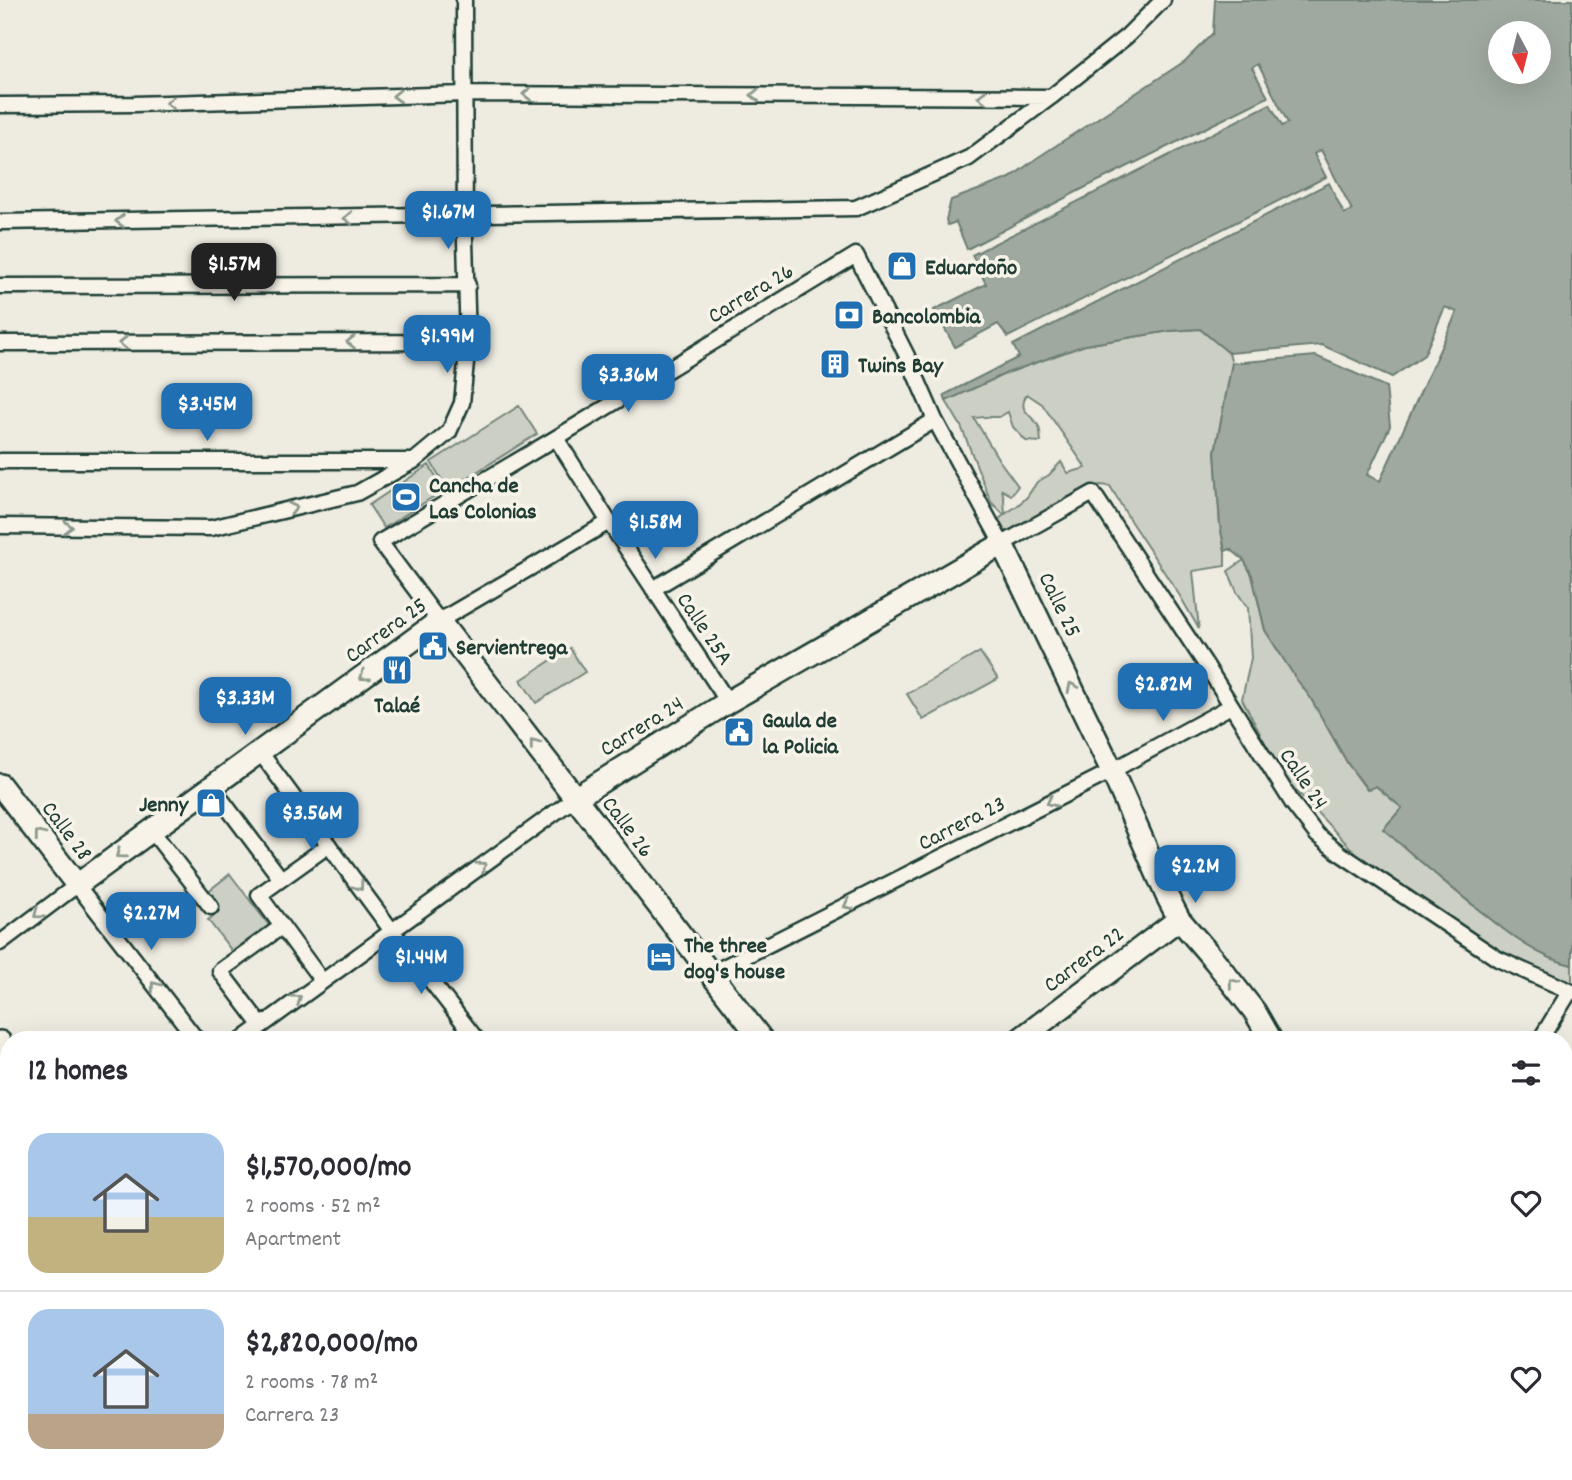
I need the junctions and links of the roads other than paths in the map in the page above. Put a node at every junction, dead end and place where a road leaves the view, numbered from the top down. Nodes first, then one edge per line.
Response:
1 (464, 0) edge
2 (1163, 0) edge
3 (465, 93) junction
4 (1051, 97) junction
5 (0, 105) edge
6 (465, 216) junction
7 (0, 222) edge
8 (856, 255) joint
9 (468, 285) junction
10 (0, 286) edge
11 (468, 342) junction
12 (0, 343) edge
13 (934, 420) junction
14 (556, 438) junction
15 (0, 461) edge
16 (414, 461) junction
17 (1093, 493) joint
18 (609, 522) junction
19 (0, 526) edge
20 (380, 542) joint
21 (1002, 544) junction
22 (653, 589) junction
23 (439, 621) junction
24 (728, 702) junction
25 (1231, 706) junction
26 (260, 752) junction
27 (1112, 771) junction
28 (0, 785) edge
29 (212, 787) junction
30 (575, 798) junction
31 (152, 831) junction
32 (329, 845) junction
33 (281, 879) junction
34 (77, 885) junction
35 (211, 907) dead end
36 (1179, 919) junction
37 (281, 927) junction
38 (392, 931) junction
39 (0, 943) edge
40 (710, 974) junction
41 (322, 981) junction
42 (1571, 992) edge
43 (261, 1026) junction
44 (190, 1031) edge
45 (254, 1031) edge
46 (470, 1031) edge
47 (755, 1031) edge
48 (1039, 1031) edge
49 (1266, 1031) edge
50 (1546, 1031) edge

1 - 3 street
2 - 4 street
4 -> 3 street
3 -> 5 street
3 - 6 street
4 - 6 street
6 -> 7 street
6 - 9 street
8 - 13 street, Calle 25
8 - 14 street, Carrera 26
9 - 10 street
9 - 11 street
11 -> 12 street
11 - 16 street
13 - 21 street, Calle 25
13 - 22 street
14 - 18 street, Calle 25A
14 - 20 street, Carrera 26
15 - 16 street
19 -> 16 street
17 - 21 street, Carrera 24
17 - 25 street, Calle 24
18 - 22 street, Calle 25A
18 - 23 street, Carrera 25
20 - 23 street, Calle 26
21 - 24 main road, Carrera 24
27 -> 21 main road, Calle 25
22 - 24 street, Calle 25A
23 -> 26 main road, Carrera 25
30 -> 23 main road, Calle 26
24 - 30 main road, Carrera 24
25 - 27 street, Carrera 23
25 - 42 street, Calle 24
26 - 29 main road, Carrera 25
26 - 32 street
27 - 36 main road, Calle 25
27 -> 40 street, Carrera 23
34 -> 28 main road, Calle 28
29 - 31 main road, Carrera 25
29 - 33 street
38 -> 30 street, Carrera 24
30 - 40 main road, Calle 26
31 -> 34 main road, Carrera 25
31 - 35 street
32 - 33 street
32 -> 38 street
33 - 37 street
34 -> 39 street, Carrera 25
44 -> 34 street, Calle 28
36 - 48 main road, Carrera 22
49 -> 36 main road, Calle 25
37 - 41 street
37 - 43 street
38 - 41 street, Carrera 24
38 - 46 street
40 - 47 main road, Calle 26
43 -> 41 street, Carrera 24
42 - 50 street
43 - 45 street, Carrera 24

